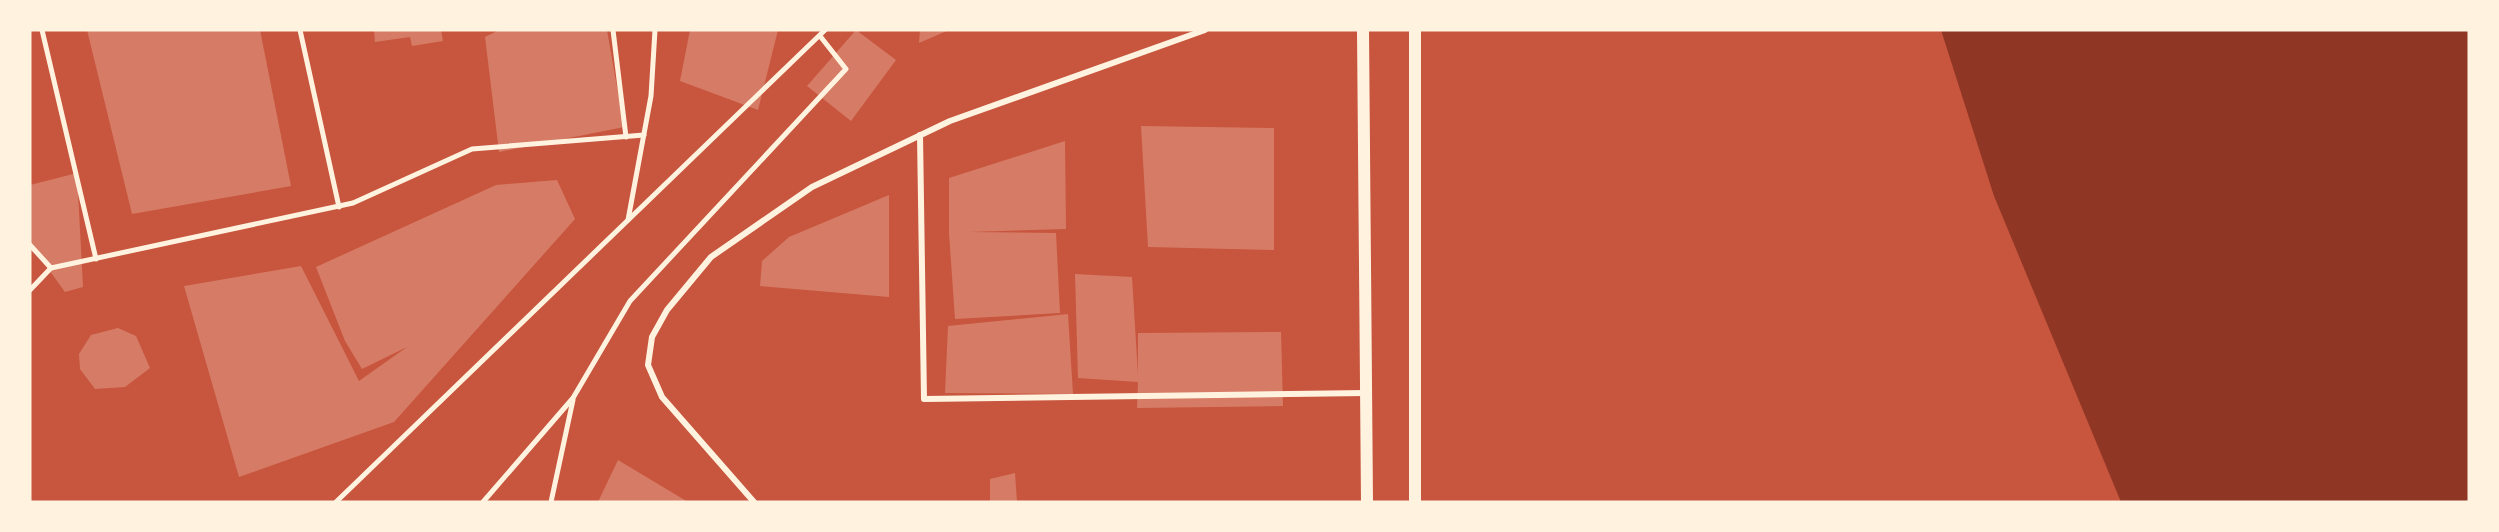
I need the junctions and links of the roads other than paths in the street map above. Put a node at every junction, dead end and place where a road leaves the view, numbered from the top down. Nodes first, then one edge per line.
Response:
1 (42, 30) edge
2 (300, 30) edge
3 (613, 30) edge
4 (655, 30) edge
5 (825, 30) edge
6 (1205, 30) edge
7 (1363, 30) edge
8 (1415, 30) edge
9 (820, 36) junction
10 (644, 135) junction
11 (920, 135) junction
12 (626, 137) junction
13 (339, 207) junction
14 (628, 221) junction
15 (30, 245) edge
16 (96, 259) junction
17 (51, 268) junction
18 (30, 290) edge
19 (1367, 393) junction
20 (573, 398) junction
21 (336, 502) edge
22 (483, 502) edge
23 (551, 502) edge
24 (754, 502) edge
25 (1367, 502) edge
26 (1415, 502) edge

1 - 16 street
2 - 13 street
3 - 12 street
4 - 10 street
5 - 9 street
6 - 11 street
7 - 19 main road
8 - 26 main road
9 - 14 street
9 - 20 street
10 - 12 street
10 - 14 street
11 - 19 street
11 - 24 street
12 - 13 street
13 - 16 street
14 - 21 street
15 - 17 street
16 - 17 street
17 - 18 street
19 - 25 main road
20 - 22 street
20 - 23 street

